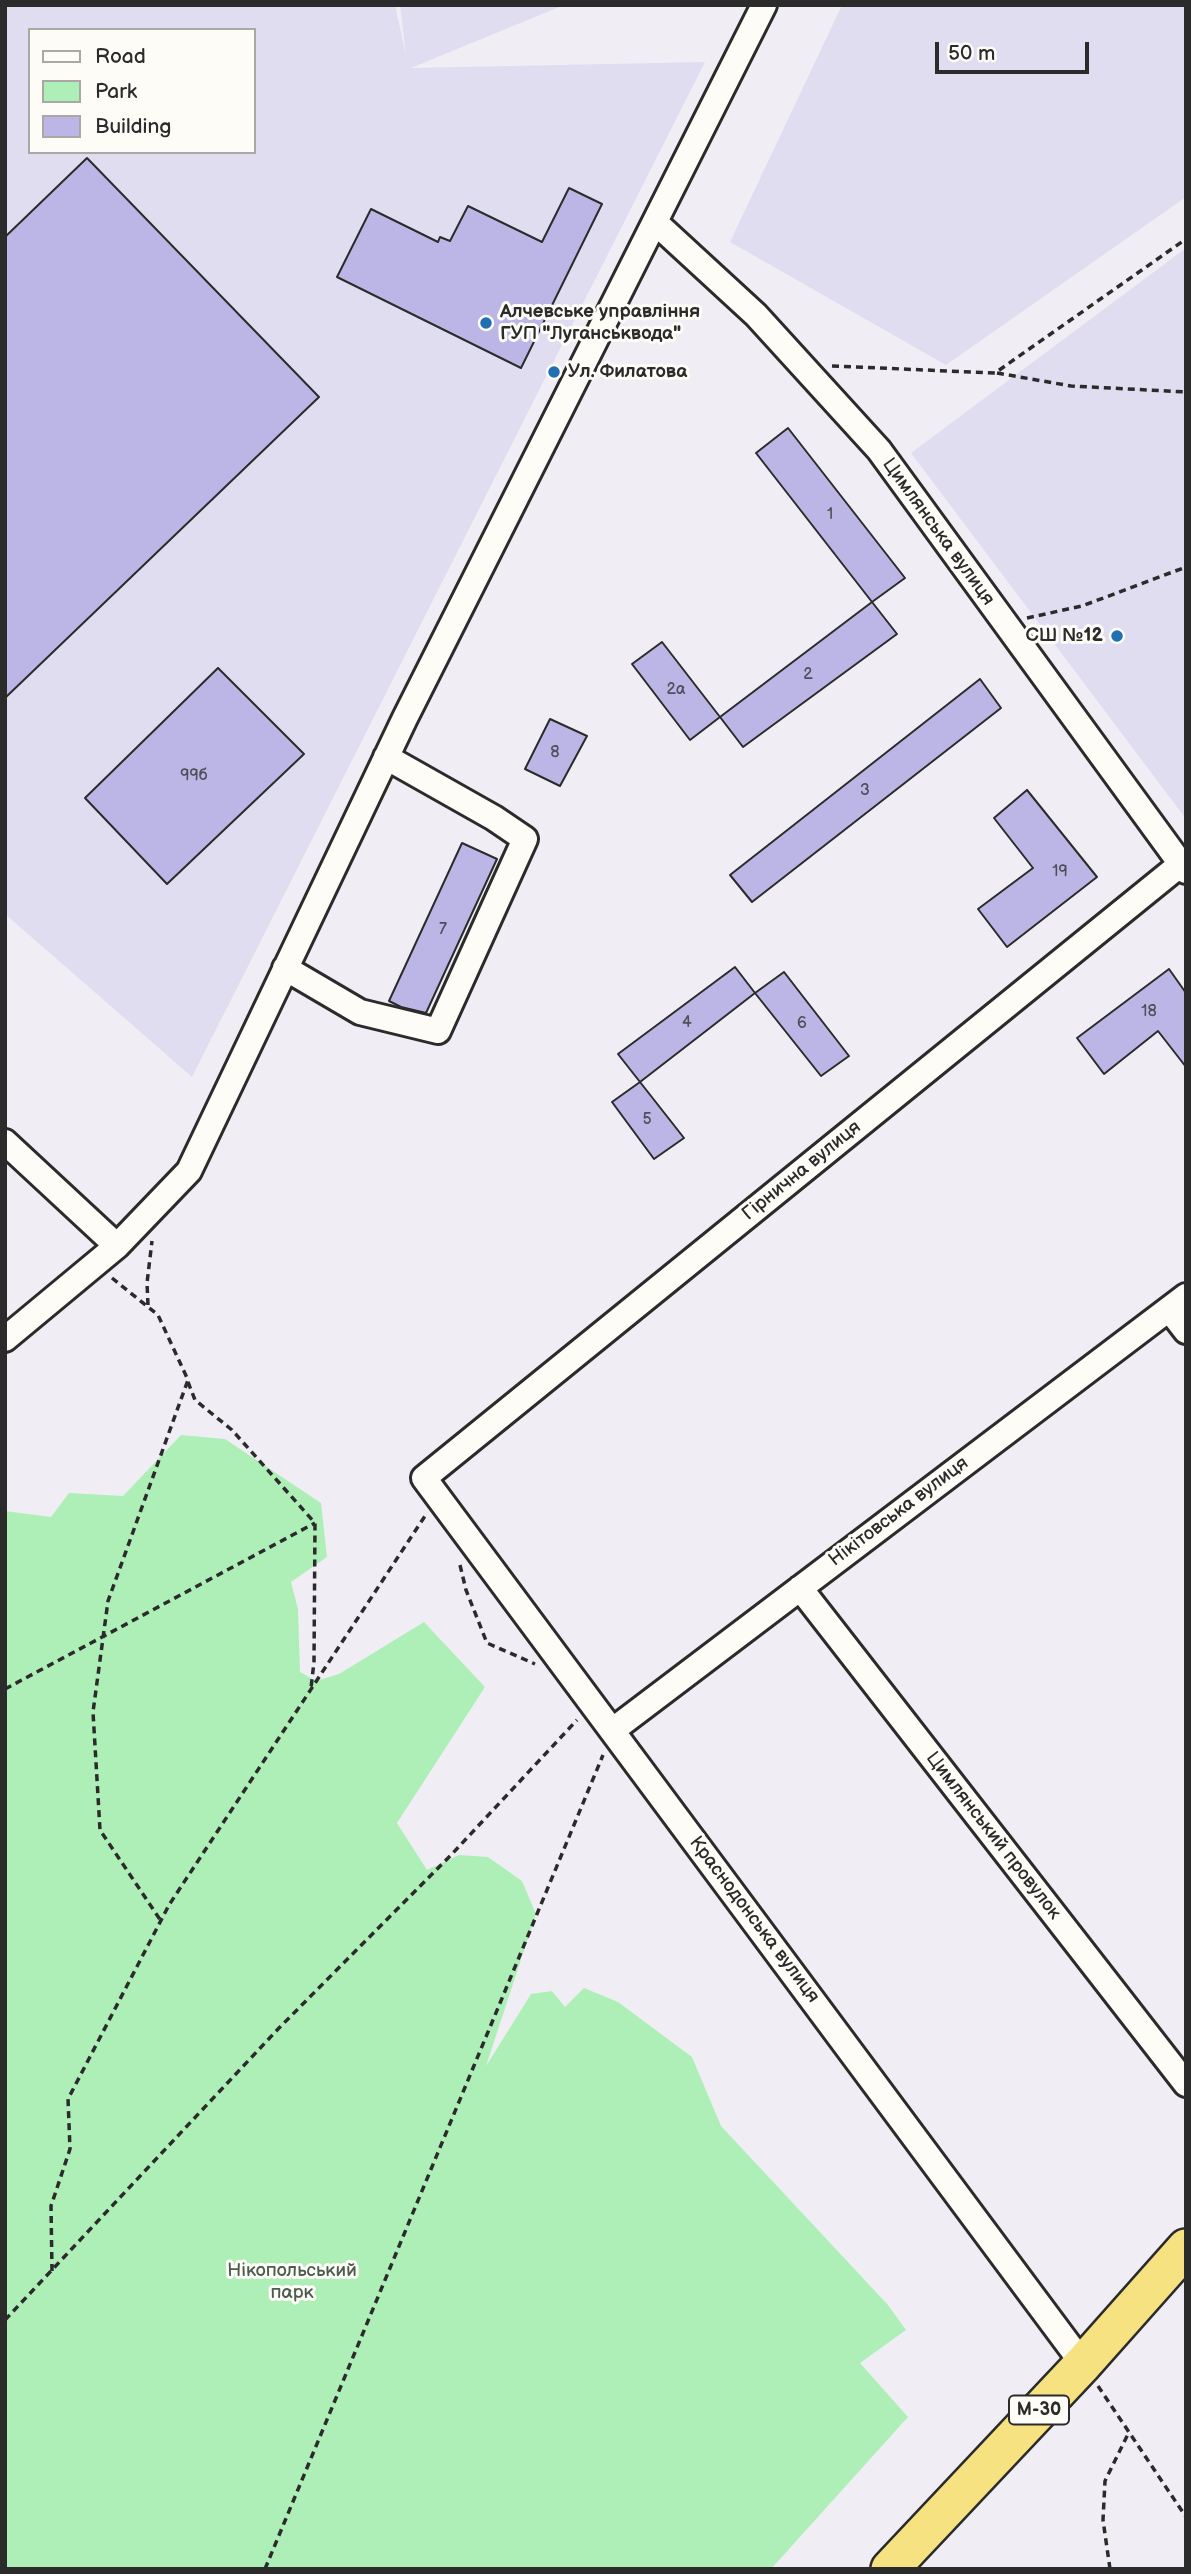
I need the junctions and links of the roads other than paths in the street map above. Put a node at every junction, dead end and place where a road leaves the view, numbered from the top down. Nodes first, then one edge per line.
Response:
1 (764, 5) edge
2 (656, 223) junction
3 (386, 757) junction
4 (1183, 867) edge
5 (285, 968) junction
6 (5, 1142) edge
7 (117, 1246) junction
8 (1177, 1302) edge
9 (1186, 1331) edge
10 (5, 1339) edge
11 (431, 1487) joint
12 (800, 1588) junction
13 (613, 1730) junction
14 (1186, 2084) edge
15 (1186, 2248) edge
16 (1083, 2364) junction
17 (890, 2569) edge

1 - 2 street
2 - 3 street
2 - 4 street, Цимлянська вулиця
3 - 5 street
3 - 5 street
4 - 11 street, Гірнична вулиця
5 - 7 street
6 - 7 street
7 - 10 street
8 - 9 street
8 - 12 street, Нікітовська вулиця
11 - 13 street, Краснодонська вулиця
12 - 13 street, Нікітовська вулиця
12 - 14 street, Цимлянський провулок
13 - 16 street, Краснодонська вулиця
15 - 16 highway, М-30
16 - 17 highway, М-30

